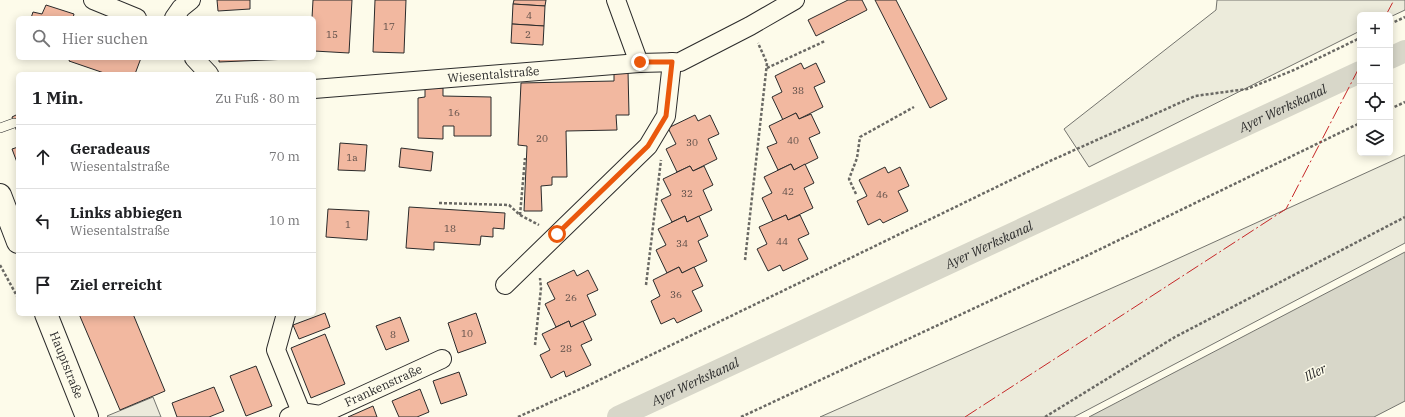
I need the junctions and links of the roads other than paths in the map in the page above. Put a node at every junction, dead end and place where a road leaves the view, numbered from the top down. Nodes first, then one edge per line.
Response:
1 (93, 0) edge
2 (190, 0) edge
3 (616, 0) edge
4 (796, 0) edge
5 (132, 16) edge
6 (175, 16) edge
7 (196, 60) edge
8 (640, 62) junction
9 (672, 62) junction
10 (207, 72) edge
11 (316, 89) edge
12 (14, 123) dead end
13 (0, 128) edge
14 (0, 195) edge
15 (16, 237) edge
16 (505, 285) dead end
17 (47, 316) edge
18 (285, 316) edge
19 (442, 359) dead end
20 (295, 415) edge
21 (87, 417) edge

1 - 5 street
2 - 6 street
3 - 8 street
4 - 9 street, Wiesentalstraße
7 - 10 street
8 - 9 street, Wiesentalstraße
8 - 11 street, Wiesentalstraße
9 - 16 street
12 - 13 lane
14 - 15 main road
17 - 21 main road, Hauptstraße
18 - 20 street, Frankenstraße
19 - 20 street, Frankenstraße

